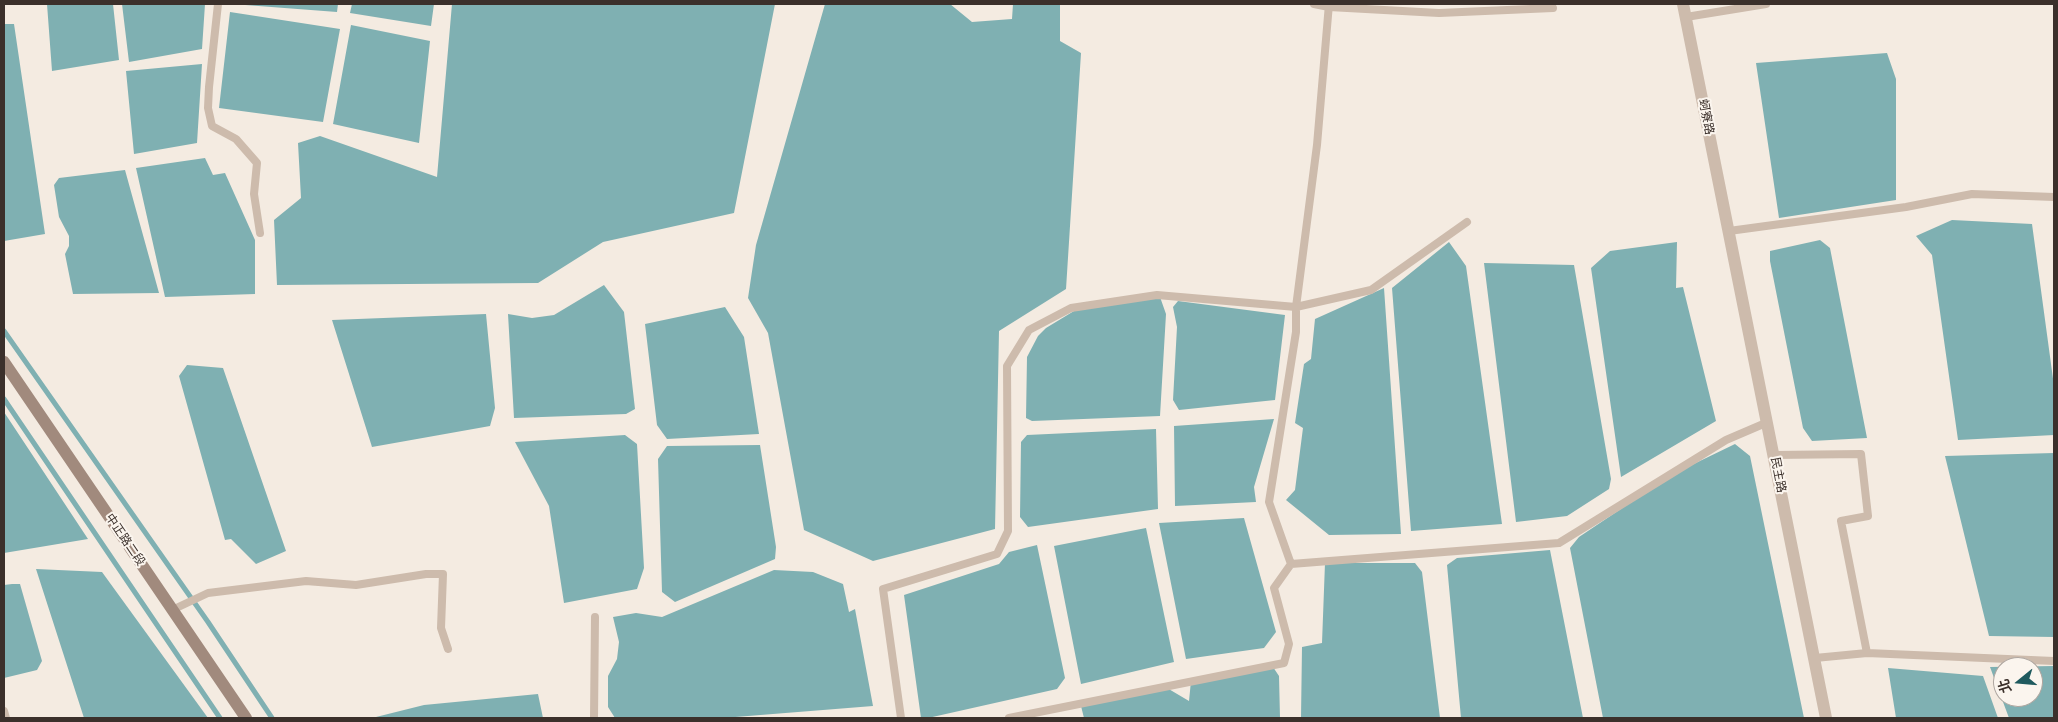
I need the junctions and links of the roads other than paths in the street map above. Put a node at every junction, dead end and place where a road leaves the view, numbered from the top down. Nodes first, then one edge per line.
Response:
1 (218, 4) edge
2 (1314, 4) edge
3 (1683, 4) edge
4 (1766, 4) edge
5 (1329, 5) edge
6 (1553, 8) dead end
7 (1686, 17) junction
8 (2054, 197) edge
9 (1468, 222) dead end
10 (1729, 231) junction
11 (260, 233) dead end
12 (1296, 307) junction
13 (4, 362) edge
14 (1768, 422) junction
15 (1774, 455) junction
16 (1291, 564) junction
17 (172, 610) junction
18 (595, 617) dead end
19 (448, 649) dead end
20 (1866, 653) junction
21 (1815, 658) junction
22 (2054, 661) edge
23 (4, 711) edge
24 (6, 718) edge
25 (246, 718) edge
26 (594, 718) edge
27 (901, 718) edge
28 (1009, 718) edge
29 (1826, 718) edge

1 - 11 lane
2 - 5 lane
3 - 7 street, 蚵寮路
4 - 7 lane
5 - 6 lane
5 - 12 lane
7 - 10 street, 蚵寮路
8 - 10 lane
9 - 12 lane
10 - 14 street, 民主路
12 - 16 lane
12 - 27 lane
13 - 17 main road, 中正路二段
14 - 15 street, 民主路
14 - 16 lane
15 - 20 lane
15 - 21 street, 民主路
16 - 28 lane
17 - 19 lane
17 - 25 main road, 中正路二段
18 - 26 lane
20 - 21 lane
20 - 22 lane
21 - 29 street, 民主路
23 - 24 lane

